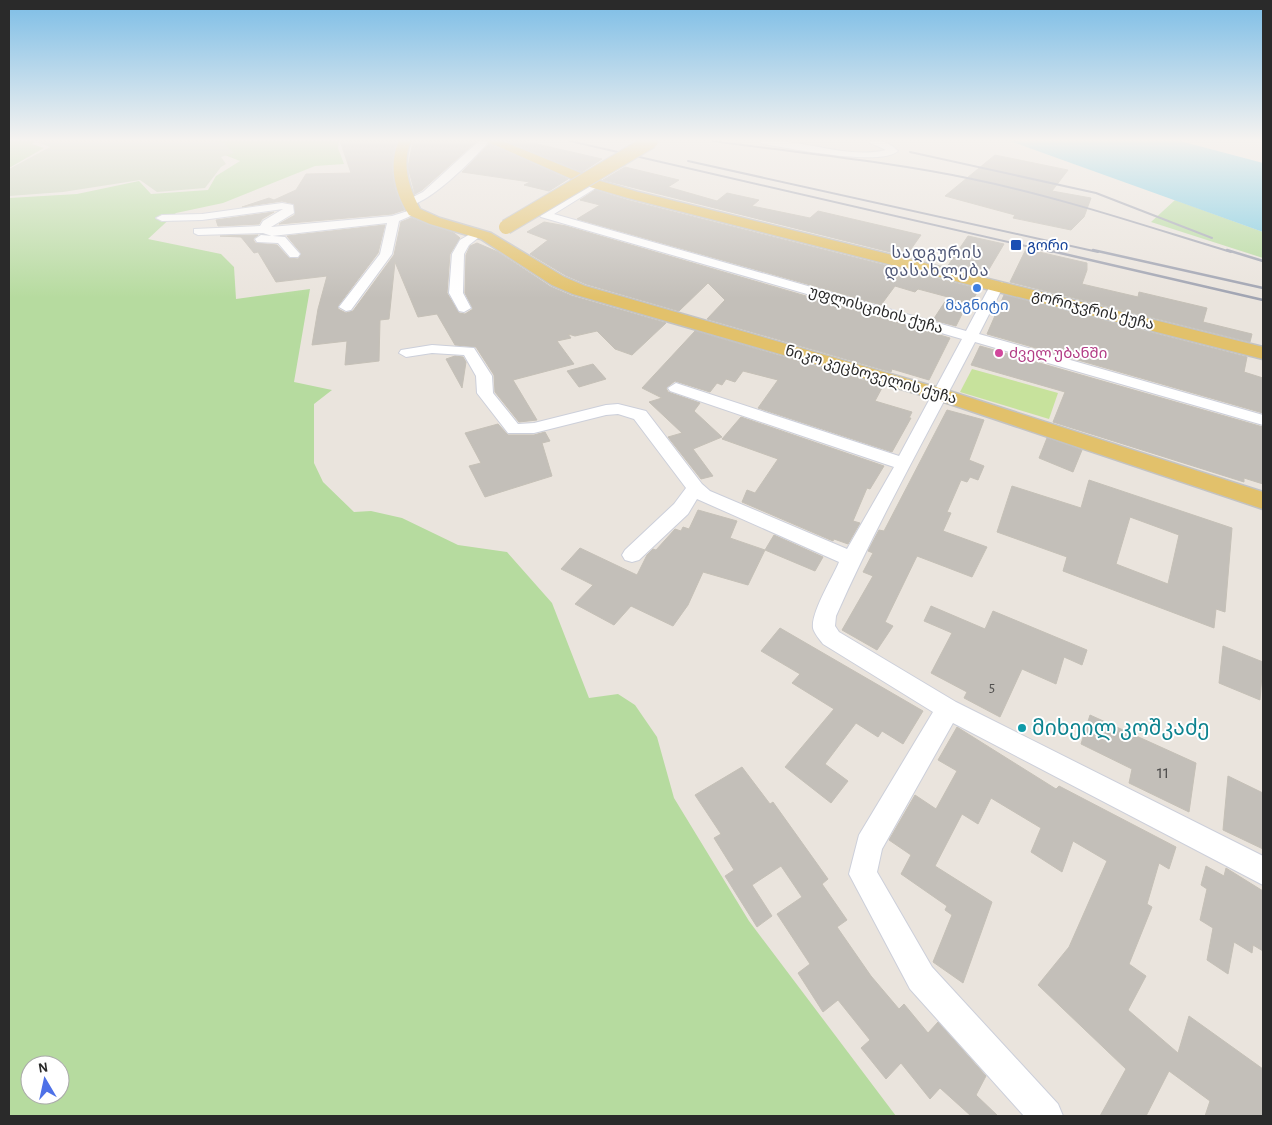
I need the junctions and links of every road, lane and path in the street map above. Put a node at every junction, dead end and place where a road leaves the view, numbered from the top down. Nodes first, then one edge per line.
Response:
1 (405, 194) edge
2 (428, 194) edge
3 (562, 194) edge
4 (580, 194) edge
5 (632, 194) edge
6 (412, 208) junction
7 (162, 218) dead end
8 (394, 220) junction
9 (259, 229) junction
10 (198, 231) dead end
11 (481, 235) junction
12 (294, 254) dead end
13 (997, 285) junction
14 (346, 307) dead end
15 (464, 308) dead end
16 (969, 337) junction
17 (406, 353) dead end
18 (1263, 353) edge
19 (676, 388) dead end
20 (939, 394) junction
21 (1263, 420) edge
22 (904, 464) junction
23 (696, 488) junction
24 (1263, 501) edge
25 (632, 555) dead end
26 (851, 559) junction
27 (948, 710) junction
28 (1263, 871) edge
29 (1046, 1116) edge

1 - 6 main road
2 - 6 street
3 - 11 main road, bridge
4 - 16 street, უფლისციხის ქუჩა
5 - 13 main road, გორიჯვრის ქუჩა
6 - 8 street
6 - 11 main road, ნიკო კეცხოველის ქუჩა
7 - 9 street
8 - 9 street
8 - 14 street
9 - 10 street
9 - 12 street
11 - 15 street
11 - 20 main road, ნიკო კეცხოველის ქუჩა
13 - 16 street
13 - 18 main road, გორიჯვრის ქუჩა
16 - 20 street
16 - 21 street, უფლისციხის ქუჩა
17 - 23 street
19 - 22 street
20 - 22 street
20 - 24 main road, ნიკო კეცხოველის ქუჩა
22 - 26 street
23 - 25 street
23 - 26 street
26 - 27 street
27 - 28 street
27 - 29 street

